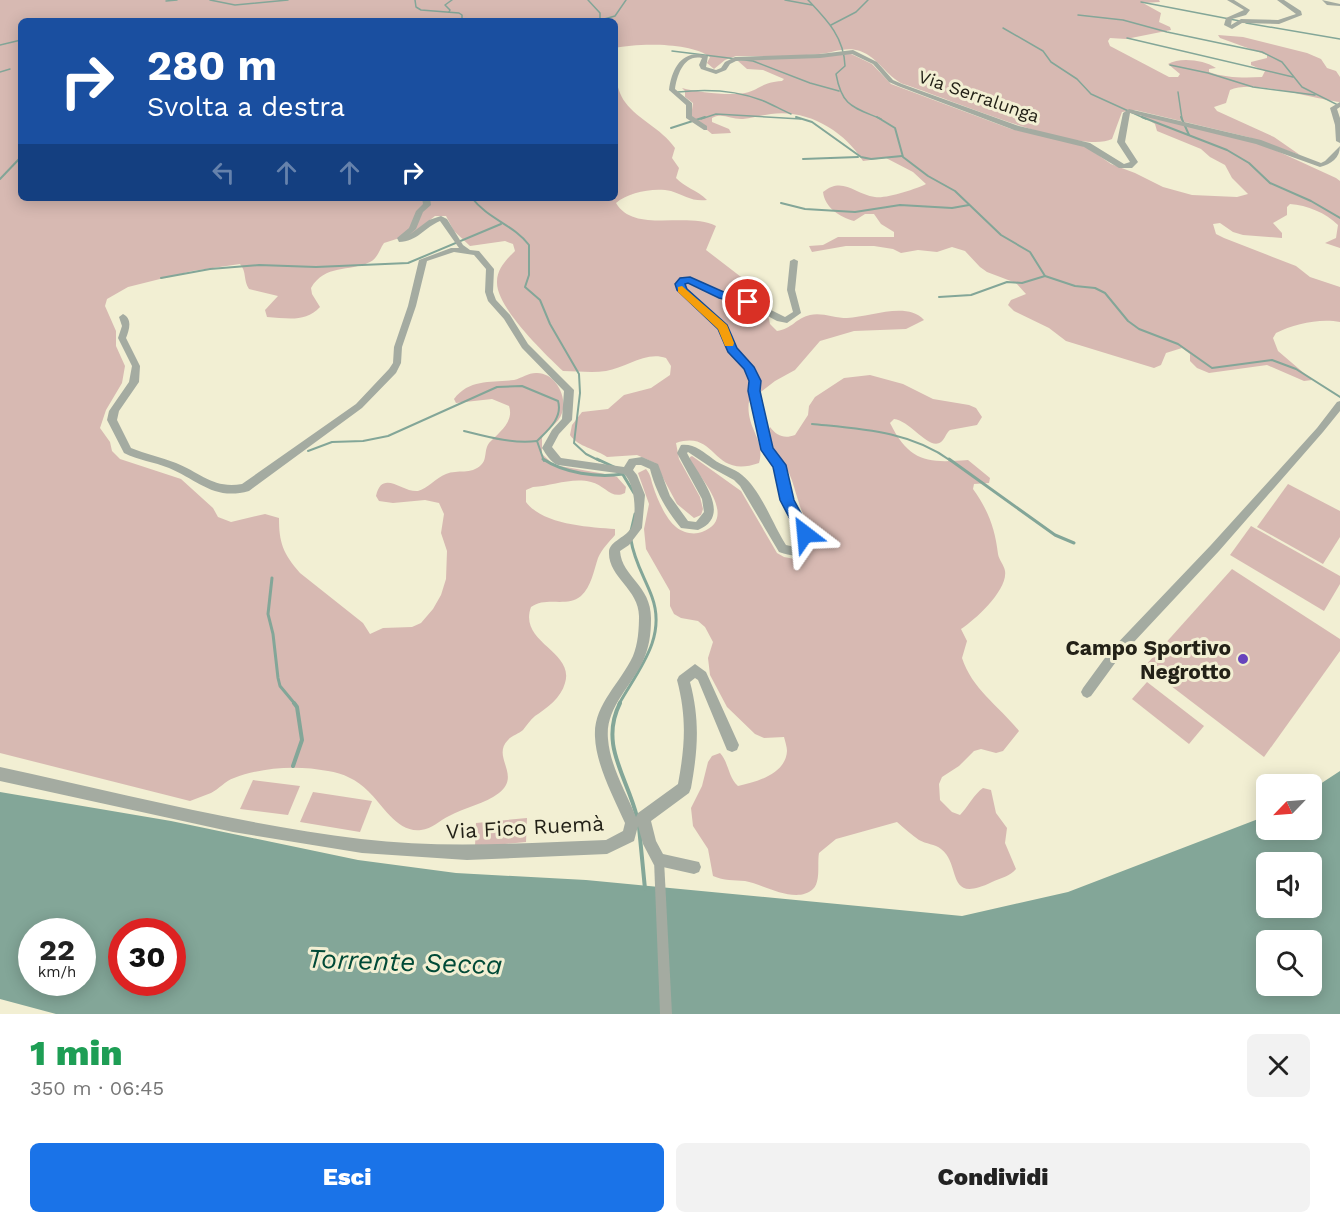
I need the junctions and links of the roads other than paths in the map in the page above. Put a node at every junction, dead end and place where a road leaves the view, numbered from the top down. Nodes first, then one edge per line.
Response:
1 (1230, 0) edge
2 (1280, 0) edge
3 (1324, 0) edge
4 (1340, 4) edge
5 (1340, 104) edge
6 (704, 128) dead end
7 (1340, 138) edge
8 (1340, 148) edge
9 (426, 201) edge
10 (466, 250) junction
11 (794, 261) dead end
12 (123, 317) dead end
13 (1340, 404) edge
14 (627, 471) junction
15 (1087, 692) dead end
16 (732, 746) dead end
17 (0, 774) edge
18 (627, 811) junction
19 (643, 819) junction
20 (659, 860) junction
21 (694, 867) dead end
22 (666, 1014) edge

1 - 2 street
3 - 4 street
5 - 7 street
6 - 8 street, Via Serralunga
9 - 10 street
10 - 12 street
10 - 14 street
11 - 14 street
13 - 15 street
14 - 18 street, Via Fico Ruemà
16 - 19 street
17 - 18 street, Via Fico Ruemà
18 - 19 street
19 - 20 street
20 - 21 street
20 - 22 street

